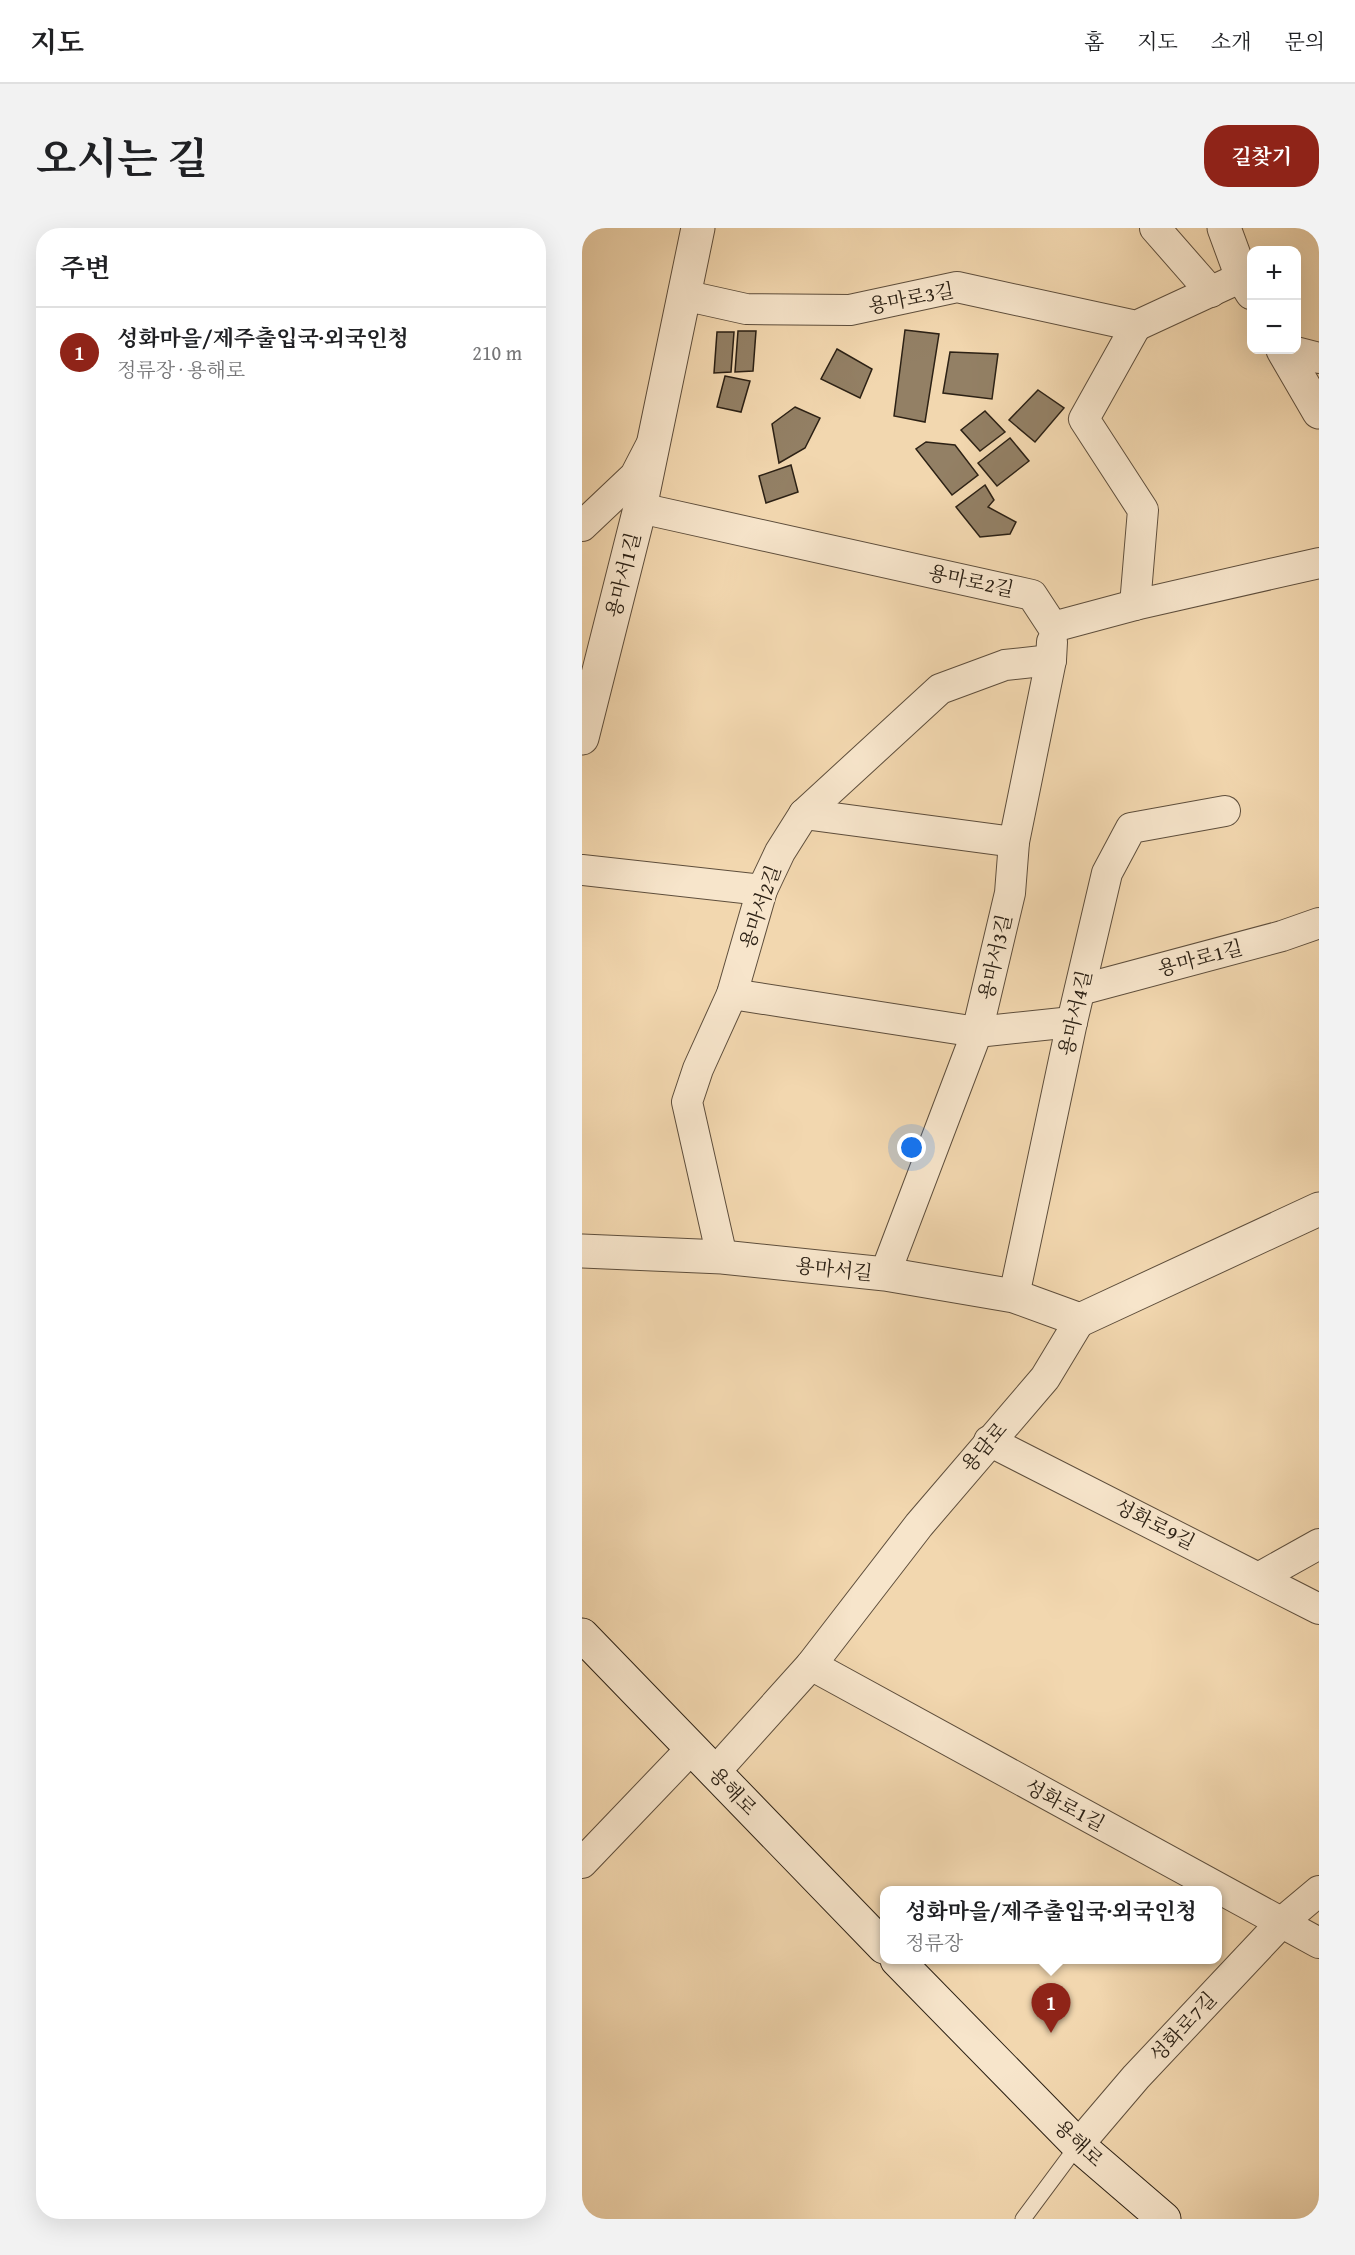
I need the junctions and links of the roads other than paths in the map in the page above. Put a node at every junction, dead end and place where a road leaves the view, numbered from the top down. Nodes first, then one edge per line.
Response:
1 (698, 228) edge
2 (1155, 228) edge
3 (1224, 228) edge
4 (1247, 285) edge
5 (1211, 292) junction
6 (683, 296) junction
7 (1136, 326) junction
8 (1288, 354) edge
9 (1301, 354) edge
10 (1319, 358) edge
11 (1319, 412) edge
12 (652, 445) junction
13 (640, 508) junction
14 (582, 526) edge
15 (1319, 563) edge
16 (1135, 605) junction
17 (1053, 627) junction
18 (1051, 660) junction
19 (582, 738) edge
20 (1225, 811) dead end
21 (804, 814) junction
22 (1014, 842) junction
23 (582, 870) edge
24 (762, 890) junction
25 (1319, 922) edge
26 (1080, 990) junction
27 (732, 994) junction
28 (1072, 1022) junction
29 (977, 1032) junction
30 (1319, 1209) edge
31 (582, 1251) edge
32 (722, 1257) junction
33 (885, 1274) junction
34 (1014, 1296) junction
35 (1080, 1320) junction
36 (989, 1441) junction
37 (1319, 1544) edge
38 (1260, 1577) junction
39 (1319, 1609) edge
40 (582, 1635) edge
41 (811, 1665) junction
42 (691, 1749) junction
43 (714, 1773) junction
44 (582, 1863) edge
45 (1215, 1886) edge
46 (1222, 1890) edge
47 (1319, 1892) edge
48 (1282, 1922) junction
49 (880, 1942) edge
50 (1319, 1943) edge
51 (902, 1964) edge
52 (1078, 2145) junction
53 (1023, 2219) edge
54 (1164, 2219) edge

1 - 6 street, 용마서1길
2 - 5 street
3 - 4 street
4 - 5 street
5 - 7 street
6 - 7 street, 용마로3길
6 - 12 street, 용마서1길
7 - 16 street
8 - 11 street
9 - 10 street
12 - 13 street, 용마서1길
12 - 14 street, 용마서1길
13 - 17 street, 용마로2길
13 - 19 street, 용마서1길
15 - 16 street
16 - 17 street
17 - 18 street, 용마서3길
18 - 21 street, 용마서2길
18 - 22 street, 용마서3길
20 - 26 street, 용마서4길
21 - 22 street
21 - 24 street, 용마서2길
22 - 29 street, 용마서3길
23 - 24 street
24 - 27 street, 용마서2길
25 - 26 street, 용마로1길
26 - 28 street, 용마서4길
27 - 29 street
27 - 32 street, 용마서2길
28 - 29 street
28 - 34 street, 용마서4길
29 - 33 street, 용마서3길
30 - 35 street
31 - 32 street, 용마서길
32 - 33 street, 용마서길
33 - 34 street, 용마서길
34 - 35 street, 용마서길
35 - 36 street, 용담로
36 - 38 street, 성화로9길
36 - 41 street, 용담로
37 - 38 street
38 - 39 street
40 - 42 street, 용해로
41 - 43 street, 용담로
41 - 45 street, 성화로1길
42 - 43 street, 용해로
42 - 44 street
43 - 49 street, 용해로
46 - 48 street, 성화로1길
47 - 48 street, 성화로7길
48 - 50 street, 성화로1길
48 - 52 street, 성화로7길
51 - 52 street, 용해로
52 - 53 lane
52 - 54 street, 용해로

